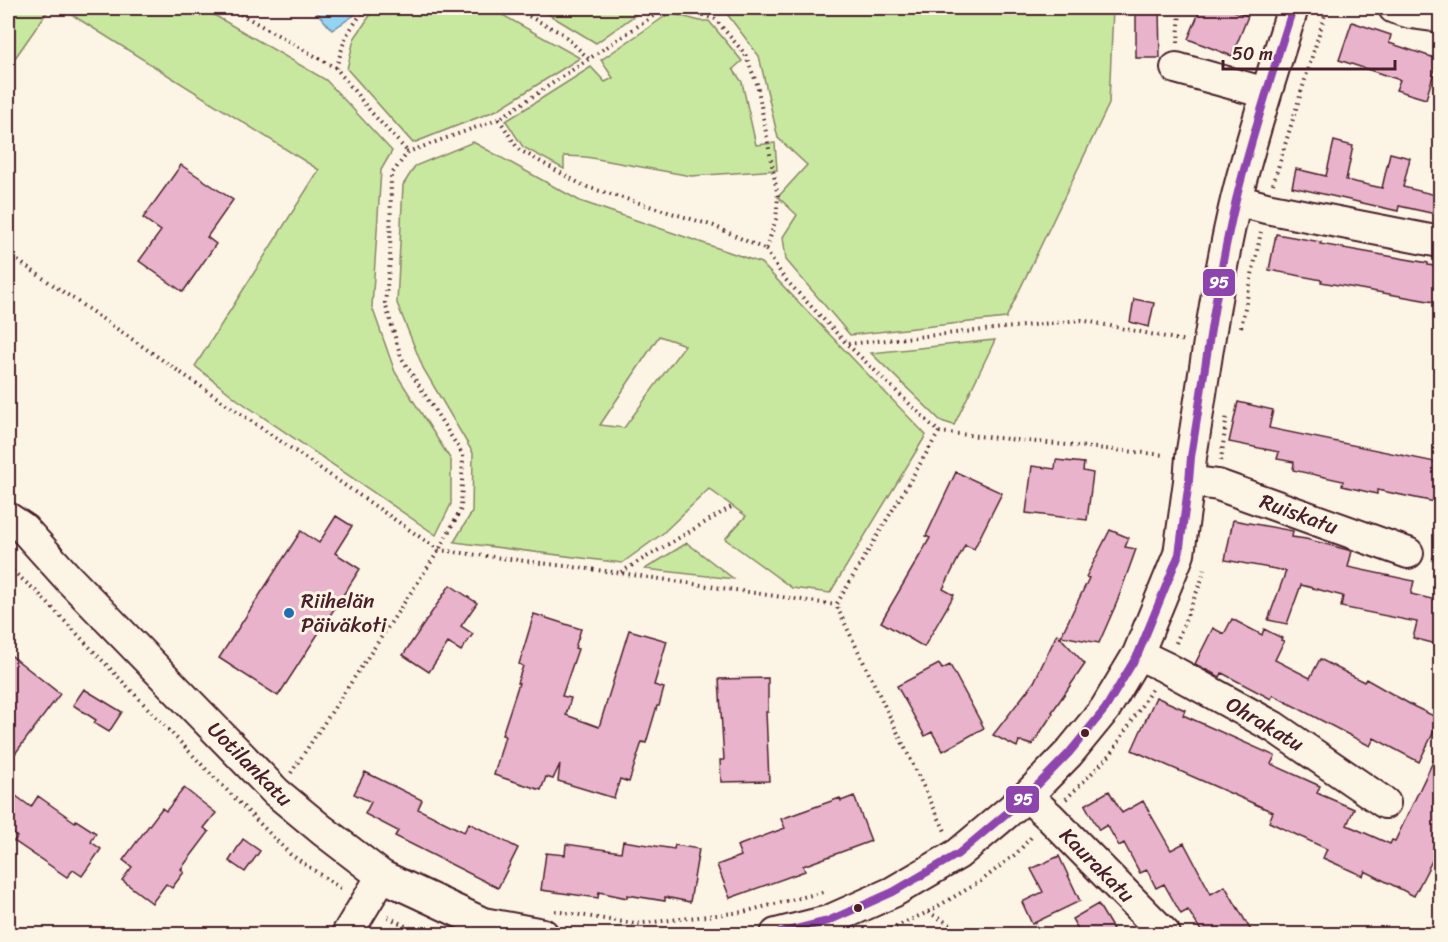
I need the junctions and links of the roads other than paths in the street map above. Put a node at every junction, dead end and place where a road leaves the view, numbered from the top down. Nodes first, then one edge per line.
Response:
1 (1293, 8) edge
2 (1394, 8) edge
3 (1440, 16) edge
4 (1176, 68) road end
5 (1266, 93) junction
6 (1236, 200) junction
7 (1440, 242) edge
8 (1190, 469) junction
9 (8, 518) edge
10 (1408, 553) dead end
11 (1138, 654) junction
12 (1027, 796) junction
13 (1385, 803) dead end
14 (382, 876) junction
15 (548, 922) edge
16 (347, 934) edge
17 (776, 934) edge
18 (1165, 934) edge

1 - 5 street
2 - 3 street
4 - 5 street
5 - 6 street
6 - 7 street
6 - 8 street
8 - 10 street, Ruiskatu
8 - 11 street
9 - 14 street, Uotilankatu
11 - 12 street
11 - 13 street, Ohrakatu
12 - 17 street
12 - 18 street, Kaurakatu
14 - 15 street, Uotilankatu
14 - 16 street

